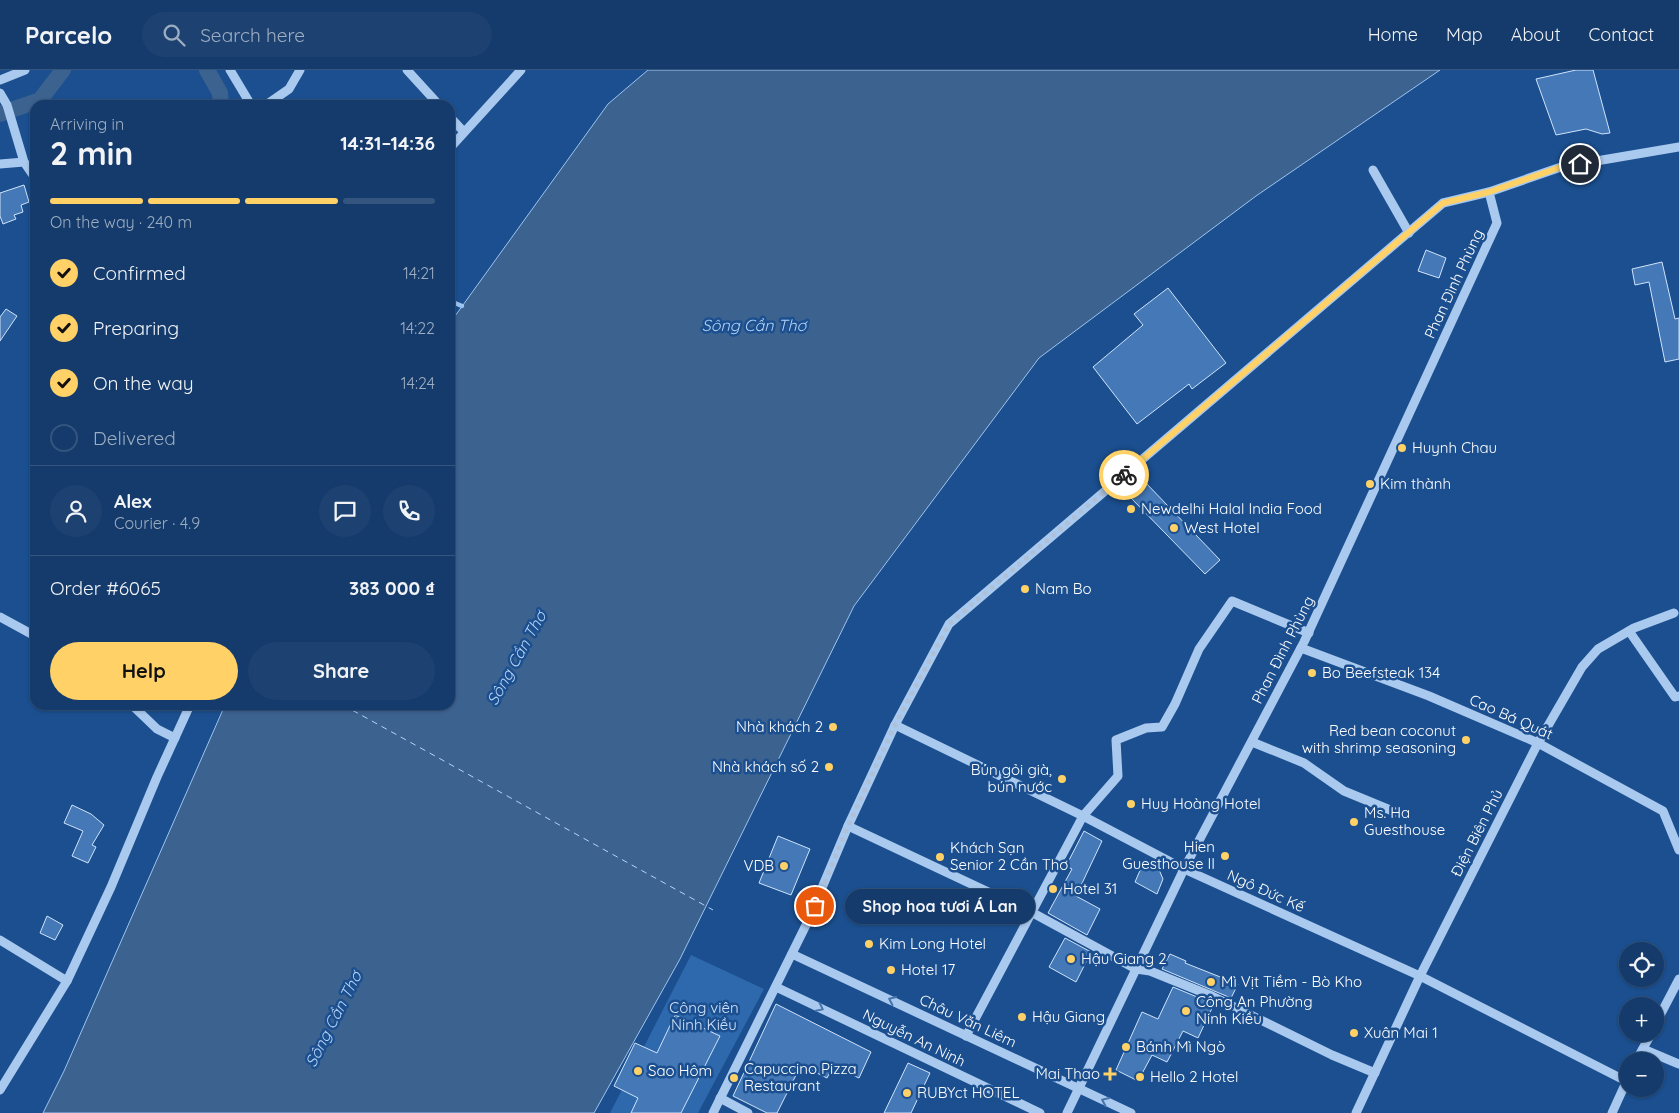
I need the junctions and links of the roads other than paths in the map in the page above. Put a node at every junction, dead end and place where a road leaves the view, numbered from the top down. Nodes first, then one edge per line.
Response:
1 (25, 70) edge
2 (230, 70) edge
3 (300, 70) edge
4 (407, 70) edge
5 (521, 70) edge
6 (0, 80) edge
7 (0, 93) edge
8 (248, 100) edge
9 (273, 100) edge
10 (434, 100) edge
11 (455, 122) edge
12 (464, 132) junction
13 (455, 142) edge
14 (1679, 147) edge
15 (24, 162) junction
16 (0, 164) edge
17 (1373, 170) dead end
18 (30, 171) edge
19 (1489, 192) junction
20 (1409, 232) junction
21 (1674, 612) dead end
22 (0, 617) edge
23 (1629, 631) junction
24 (30, 633) edge
25 (1309, 633) junction
26 (1301, 648) junction
27 (1679, 696) edge
28 (137, 710) edge
29 (188, 710) edge
30 (895, 725) junction
31 (175, 738) junction
32 (1252, 742) junction
33 (1538, 743) junction
34 (1395, 812) dead end
35 (1084, 816) junction
36 (848, 826) junction
37 (1678, 844) edge
38 (1184, 869) junction
39 (1033, 913) junction
40 (0, 940) edge
41 (792, 954) junction
42 (1136, 969) junction
43 (1420, 976) junction
44 (1679, 979) edge
45 (67, 981) junction
46 (776, 987) junction
47 (1664, 1008) edge
48 (966, 1036) junction
49 (1647, 1042) edge
50 (1643, 1049) junction
51 (1641, 1052) edge
52 (1679, 1064) edge
53 (1375, 1073) junction
54 (1619, 1075) edge
55 (1078, 1088) junction
56 (0, 1090) edge
57 (1619, 1097) edge
58 (720, 1098) junction
59 (713, 1113) edge
60 (748, 1113) edge
61 (1040, 1113) edge
62 (1067, 1113) edge
63 (1131, 1113) edge
64 (1356, 1113) edge
65 (1612, 1113) edge

1 - 6 street
2 - 8 street
3 - 9 street
4 - 10 street
5 - 12 street
7 - 15 street
11 - 12 street
12 - 13 street
14 - 19 street
15 - 16 street
15 - 18 street
17 - 20 street
19 - 20 street
19 - 25 street, Phan Đình Phùng
20 - 30 street
21 - 23 street, Điện Biên Phủ
22 - 24 street
23 - 27 street
23 - 33 street, Điện Biên Phủ
25 - 26 street, Phan Đình Phùng
25 - 35 street
26 - 32 street, Phan Đình Phùng
26 - 33 street, Cao Bá Quát
28 - 31 street
29 - 31 street
30 - 35 street, Ngô Đức Kế
30 - 36 street
31 - 45 street
32 - 34 street
32 - 38 street, Phan Đình Phùng
33 - 37 street, Cao Bá Quát
33 - 43 street, Điện Biên Phủ
35 - 38 street, Ngô Đức Kế
35 - 39 street
36 - 39 street
36 - 41 street
38 - 42 street, Phan Đình Phùng
38 - 43 street, Ngô Đức Kế
39 - 42 street
39 - 48 street
40 - 45 street
41 - 46 street
48 -> 41 street, Châu Văn Liêm
42 - 53 street
42 - 55 street, Phan Đình Phùng
43 - 53 street, Điện Biên Phủ
43 - 54 street, Ngô Đức Kế
44 - 47 street
45 - 56 street
46 - 58 street
46 -> 61 street, Nguyễn An Ninh
48 - 55 street, Châu Văn Liêm
49 - 50 street
50 - 51 street
50 - 52 street
53 - 64 street, Điện Biên Phủ
55 - 62 street, Phan Đình Phùng
63 -> 55 street, Châu Văn Liêm
57 - 65 street
58 - 59 street
58 - 60 street

